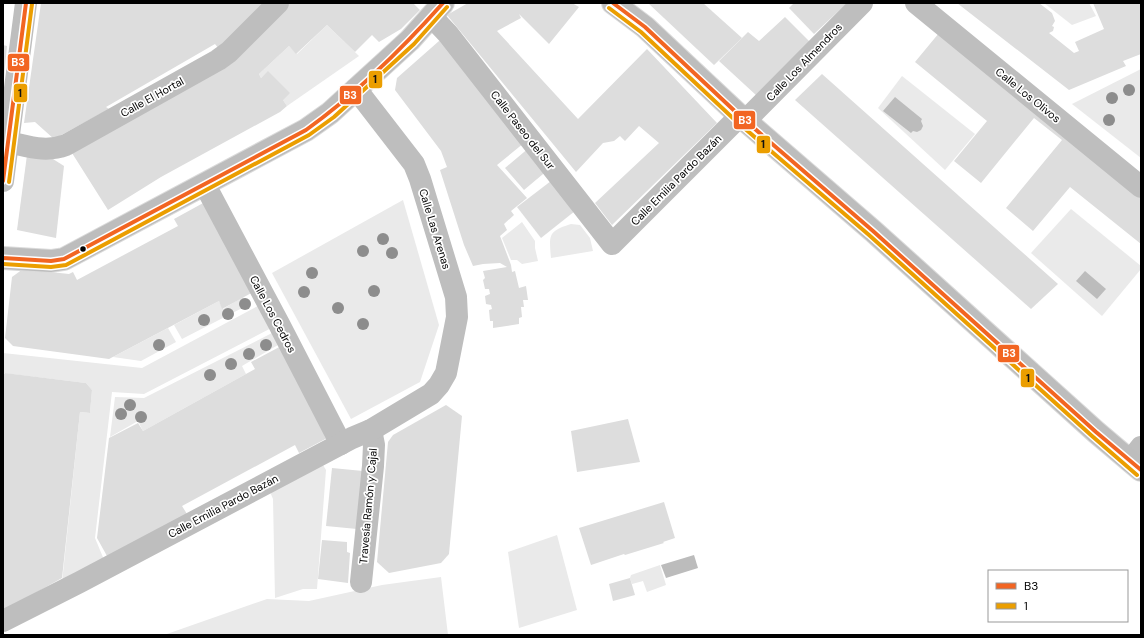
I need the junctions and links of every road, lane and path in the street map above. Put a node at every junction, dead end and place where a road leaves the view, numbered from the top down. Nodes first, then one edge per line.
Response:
1 (26, 3) edge
2 (278, 3) edge
3 (612, 3) edge
4 (862, 3) edge
5 (916, 3) edge
6 (438, 10) edge
7 (356, 89) junction
8 (743, 118) junction
9 (8, 142) junction
10 (3, 181) edge
11 (205, 185) junction
12 (1141, 187) edge
13 (612, 244) joint
14 (3, 258) edge
15 (439, 385) joint
16 (371, 430) junction
17 (340, 444) junction
18 (1137, 459) edge
19 (362, 582) dead end
20 (3, 621) edge

1 - 9 street
2 - 9 street, Calle El Hortal
3 - 8 main road
4 - 8 street, Calle Los Almendros
5 - 12 street, Calle Los Olivos
6 - 7 main road
6 - 13 street, Calle Paseo del Sur
7 - 11 main road
7 - 15 street, Calle Las Arenas
8 - 13 street, Calle Emilia Pardo Bazán
8 - 18 main road
9 - 10 street
11 - 14 main road
11 - 17 street, Calle Los Cedros
15 - 16 street, Calle Emilia Pardo Bazán
16 - 17 street, Calle Emilia Pardo Bazán
16 - 19 street, Travesía Ramón y Cajal
17 - 20 street, Calle Emilia Pardo Bazán

